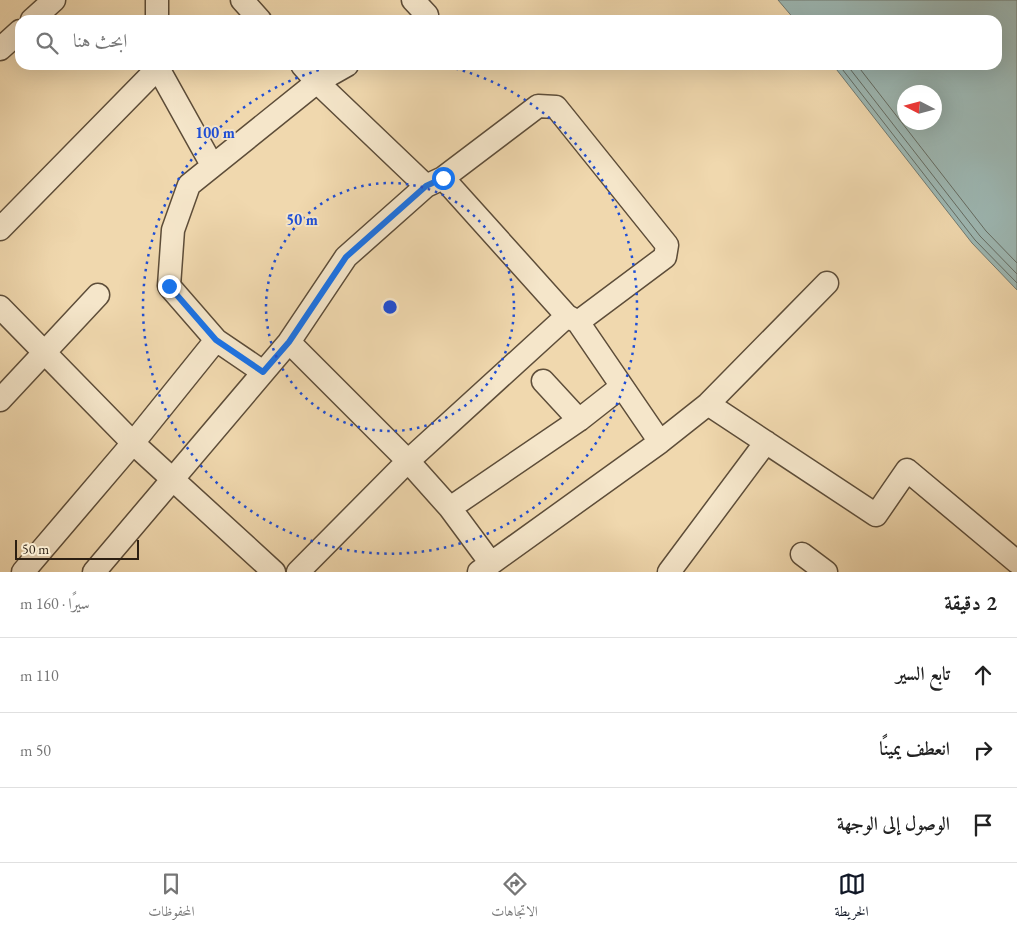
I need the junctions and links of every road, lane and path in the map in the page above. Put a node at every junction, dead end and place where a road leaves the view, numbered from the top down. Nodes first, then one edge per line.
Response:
1 (54, 0) edge
2 (157, 0) edge
3 (242, 0) edge
4 (413, 0) edge
5 (38, 15) edge
6 (157, 15) edge
7 (256, 15) edge
8 (427, 15) edge
9 (15, 36) edge
10 (0, 49) edge
11 (155, 70) edge
12 (160, 70) edge
13 (306, 70) edge
14 (338, 70) edge
15 (317, 82) junction
16 (212, 165) junction
17 (434, 182) junction
18 (0, 229) edge
19 (827, 283) dead end
20 (98, 295) dead end
21 (0, 307) edge
22 (572, 319) junction
23 (216, 340) junction
24 (289, 342) junction
25 (45, 352) junction
26 (263, 372) junction
27 (543, 381) dead end
28 (622, 387) junction
29 (0, 400) edge
30 (708, 404) junction
31 (579, 420) junction
32 (660, 442) junction
33 (766, 442) junction
34 (133, 443) junction
35 (408, 462) junction
36 (172, 478) junction
37 (450, 508) junction
38 (802, 554) dead end
39 (1017, 562) edge
40 (485, 567) edge
41 (23, 572) edge
42 (94, 572) edge
43 (274, 572) edge
44 (298, 572) edge
45 (669, 572) edge
46 (826, 572) edge

1 - 5 street
2 - 6 street
3 - 7 street
4 - 8 street
9 - 10 street
11 - 18 street
12 - 16 street
13 - 15 street
14 - 15 street
15 - 16 street
15 - 17 street
16 - 23 street
17 - 22 street
17 - 22 street
17 - 24 street
19 - 30 street
20 - 25 street
21 - 25 street
22 - 28 street
22 - 35 street
23 - 26 street
23 - 34 street
24 - 26 street
24 - 35 street
25 - 29 street
25 - 34 street
26 - 36 street
27 - 31 street
28 - 31 street
28 - 32 street
30 - 32 street
30 - 33 street
31 - 37 street
32 - 40 street
33 - 39 street
33 - 45 street
34 - 36 street
34 - 41 street
35 - 37 street
35 - 44 street
36 - 42 street
36 - 43 street
37 - 40 street
38 - 46 street

